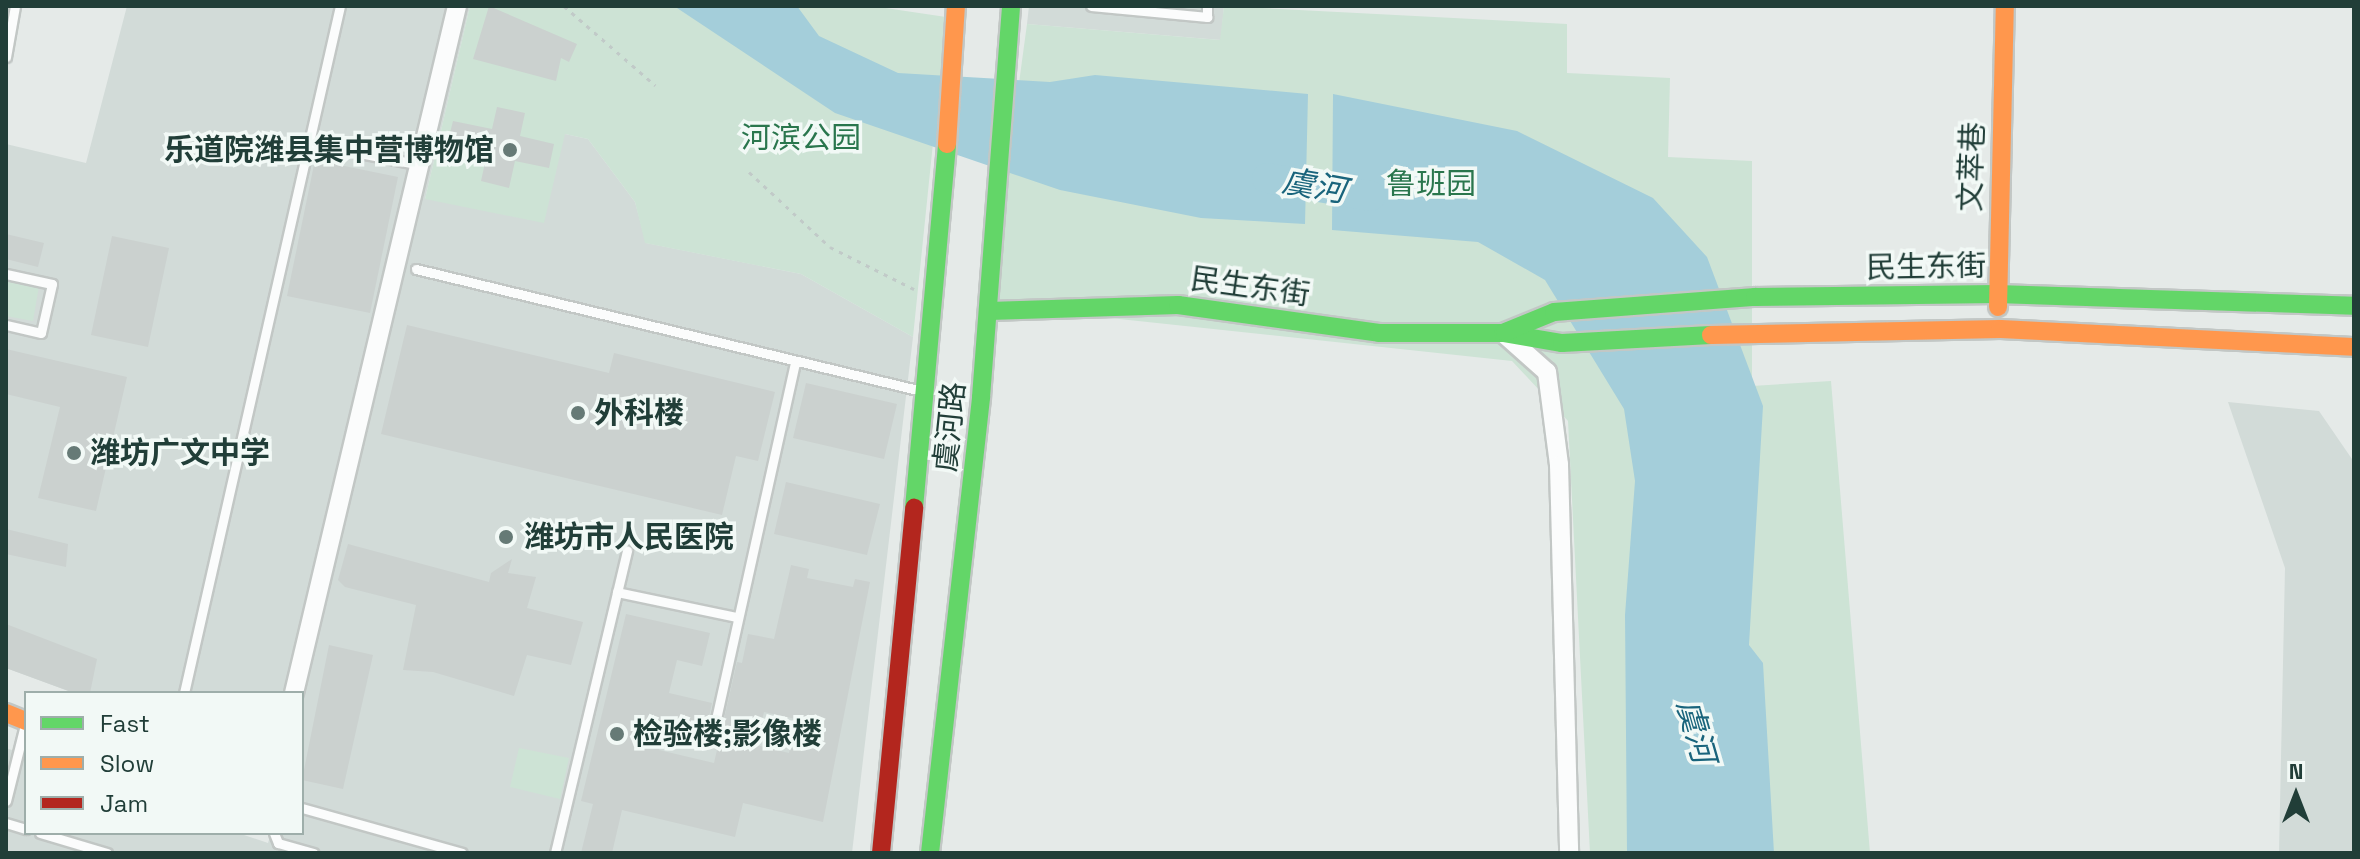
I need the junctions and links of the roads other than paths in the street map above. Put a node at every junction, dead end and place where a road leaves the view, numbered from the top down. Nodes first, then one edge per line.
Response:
1 (15, 6) edge
2 (340, 6) edge
3 (457, 6) edge
4 (956, 6) edge
5 (1011, 6) edge
6 (1091, 6) edge
7 (1207, 6) edge
8 (2005, 6) edge
9 (6, 57) edge
10 (307, 143) junction
11 (421, 165) junction
12 (416, 269) dead end
13 (6, 274) edge
14 (1997, 294) junction
15 (2354, 306) edge
16 (989, 311) junction
17 (6, 325) edge
18 (2000, 329) junction
19 (1503, 333) junction
20 (2354, 347) edge
21 (795, 362) junction
22 (925, 392) junction
23 (627, 550) dead end
24 (617, 592) junction
25 (737, 617) junction
26 (184, 691) edge
27 (294, 691) edge
28 (24, 729) edge
29 (712, 737) dead end
30 (6, 801) edge
31 (304, 809) edge
32 (47, 835) edge
33 (275, 835) edge
34 (107, 853) edge
35 (314, 853) edge
36 (462, 853) edge
37 (555, 853) edge
38 (881, 853) edge
39 (930, 853) edge
40 (1569, 853) edge

1 - 9 lane
2 - 10 lane
3 - 11 street
4 - 22 street, 虞河路
5 - 16 street, 虞河路
6 - 7 lane
8 - 14 street, 文萃巷
10 - 11 lane
10 - 26 lane
11 - 27 street
12 - 21 lane
13 - 17 lane
14 - 15 street, 民生东街
14 - 18 street, 文萃巷
14 - 19 street, 民生东街
16 - 19 street, 民生东街
16 - 39 street, 虞河路
18 - 19 street, 民生东街
18 - 20 street, 民生东街
19 - 40 street
21 - 22 lane
21 - 25 lane
22 - 38 street, 虞河路
23 - 24 lane
24 - 25 lane
24 - 37 lane
25 - 29 lane
28 - 30 lane
31 - 36 lane
32 - 34 lane
33 - 35 lane

